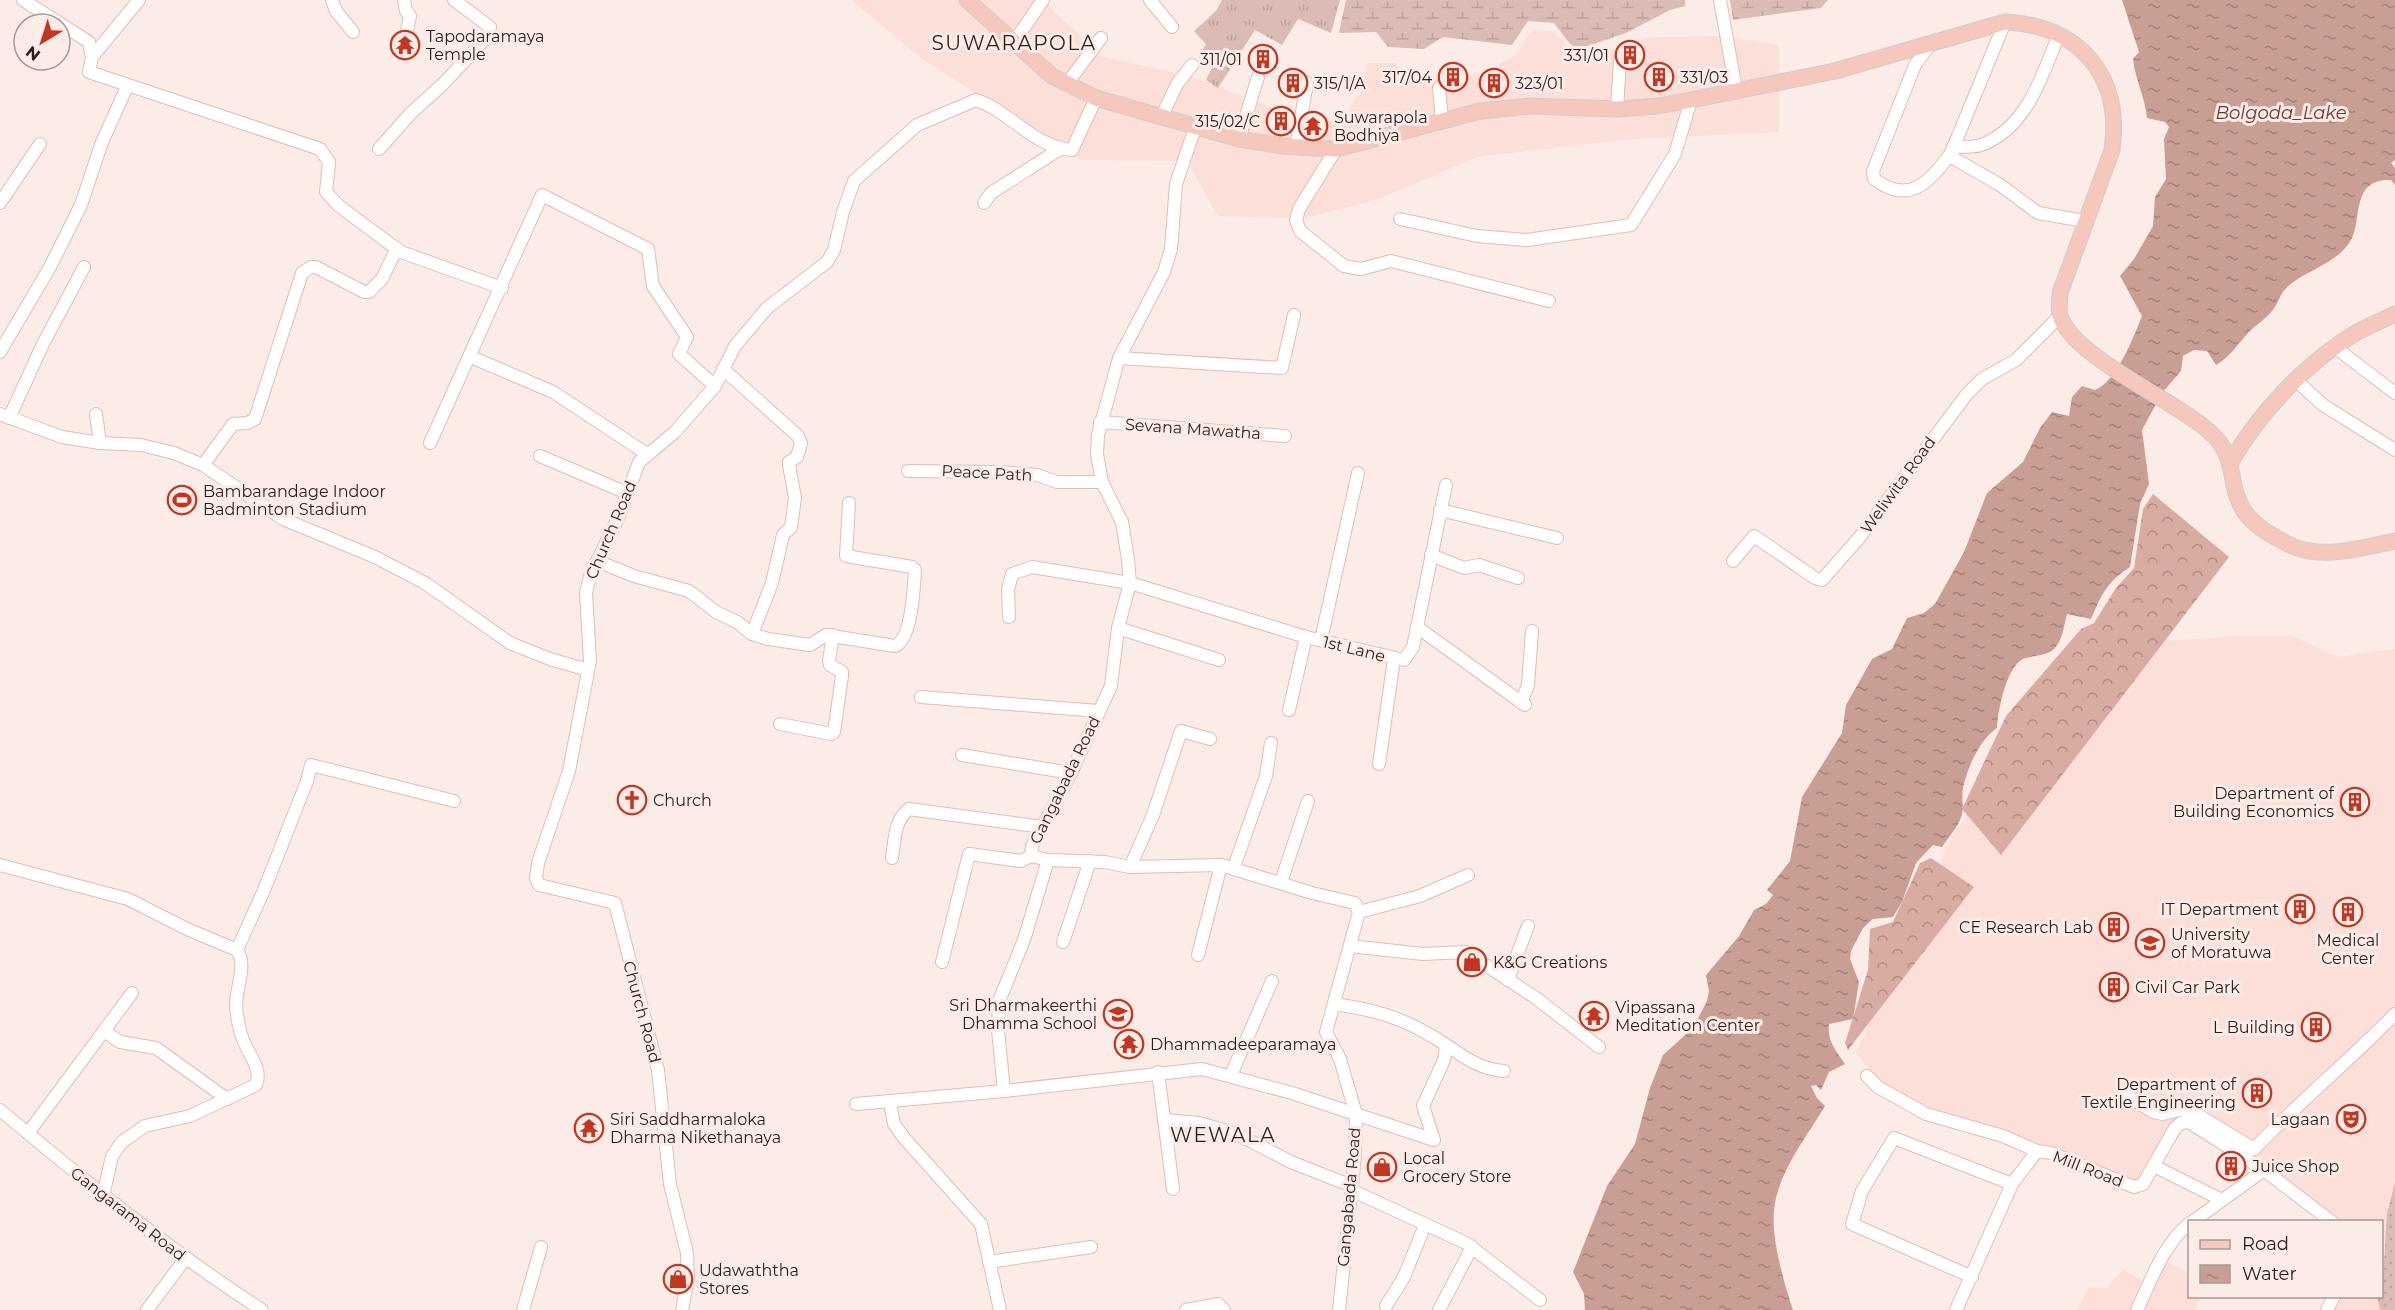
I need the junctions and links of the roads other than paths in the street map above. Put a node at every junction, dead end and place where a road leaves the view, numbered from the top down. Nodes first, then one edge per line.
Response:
1 (22, 0) edge
2 (139, 0) edge
3 (332, 0) edge
4 (404, 0) edge
5 (454, 0) edge
6 (967, 0) edge
7 (1043, 0) edge
8 (1150, 0) edge
9 (1720, 0) edge
10 (2005, 22) junction
11 (1172, 27) dead end
12 (353, 33) dead end
13 (2059, 34) junction
14 (1101, 38) dead end
15 (405, 41) dead end
16 (1014, 42) junction
17 (1931, 43) junction
18 (92, 57) junction
19 (1620, 62) dead end
20 (1192, 65) dead end
21 (1258, 77) dead end
22 (1307, 83) dead end
23 (1066, 85) junction
24 (127, 87) junction
25 (1439, 88) dead end
26 (1736, 90) junction
27 (1096, 98) junction
28 (1691, 100) junction
29 (1617, 108) junction
30 (1161, 116) junction
31 (1442, 120) junction
32 (1195, 128) junction
33 (1239, 139) junction
34 (40, 144) dead end
35 (1296, 147) junction
36 (378, 149) dead end
37 (1060, 149) junction
38 (1336, 149) junction
39 (1952, 150) junction
40 (0, 203) edge
41 (984, 203) dead end
42 (1400, 219) dead end
43 (2085, 221) junction
44 (397, 248) junction
45 (84, 267) dead end
46 (501, 288) junction
47 (1549, 301) dead end
48 (1294, 315) dead end
49 (2060, 316) junction
50 (2393, 318) edge
51 (2336, 348) junction
52 (0, 352) edge
53 (471, 357) junction
54 (1119, 358) junction
55 (723, 369) junction
56 (2297, 381) junction
57 (715, 386) junction
58 (2395, 393) edge
59 (96, 414) dead end
60 (4, 416) edge
61 (1100, 422) junction
62 (1285, 436) dead end
63 (100, 443) junction
64 (430, 443) dead end
65 (2395, 450) edge
66 (647, 454) junction
67 (540, 456) dead end
68 (2231, 462) junction
69 (203, 465) junction
70 (908, 471) dead end
71 (1359, 473) dead end
72 (1102, 482) junction
73 (1446, 485) dead end
74 (627, 493) junction
75 (849, 503) dead end
76 (1440, 510) junction
77 (1557, 538) dead end
78 (2395, 541) edge
79 (1431, 555) junction
80 (597, 561) junction
81 (1733, 561) dead end
82 (1518, 578) dead end
83 (1130, 583) junction
84 (1009, 617) dead end
85 (1417, 627) junction
86 (1118, 628) junction
87 (1532, 631) dead end
88 (752, 634) junction
89 (833, 635) junction
90 (1306, 637) junction
91 (1321, 640) junction
92 (1394, 659) junction
93 (1219, 660) dead end
94 (588, 670) junction
95 (921, 697) dead end
96 (1289, 710) dead end
97 (1099, 711) junction
98 (780, 724) dead end
99 (1210, 739) dead end
100 (1271, 744) dead end
101 (962, 755) dead end
102 (1379, 764) dead end
103 (1071, 772) junction
104 (454, 801) dead end
105 (1308, 801) dead end
106 (1043, 826) junction
107 (1031, 856) junction
108 (892, 858) dead end
109 (1047, 860) junction
110 (1090, 861) junction
111 (0, 865) edge
112 (1227, 866) junction
113 (1130, 867) junction
114 (1468, 875) dead end
115 (1281, 882) junction
116 (1359, 912) junction
117 (1528, 926) dead end
118 (1063, 942) dead end
119 (1350, 946) junction
120 (237, 950) junction
121 (1198, 956) dead end
122 (942, 962) dead end
123 (1508, 980) junction
124 (1272, 981) dead end
125 (132, 993) dead end
126 (1334, 1004) junction
127 (2395, 1014) edge
128 (104, 1031) junction
129 (1446, 1046) junction
130 (1599, 1047) dead end
131 (1504, 1071) dead end
132 (1158, 1072) junction
133 (1231, 1075) junction
134 (1867, 1076) dead end
135 (1004, 1090) junction
136 (2123, 1093) dead end
137 (227, 1099) junction
138 (890, 1103) junction
139 (856, 1104) dead end
140 (0, 1110) edge
141 (1356, 1114) junction
142 (1165, 1120) junction
143 (28, 1133) junction
144 (2037, 1151) junction
145 (2154, 1166) junction
146 (2264, 1170) junction
147 (2012, 1184) junction
148 (1351, 1188) junction
149 (1173, 1189) dead end
150 (103, 1196) junction
151 (2222, 1200) junction
152 (2194, 1220) edge
153 (2331, 1220) edge
154 (1425, 1225) junction
155 (2188, 1225) edge
156 (541, 1247) dead end
157 (1091, 1247) dead end
158 (1472, 1247) junction
159 (185, 1259) junction
160 (989, 1262) junction
161 (1972, 1277) junction
162 (1540, 1300) dead end
163 (1386, 1306) dead end
164 (1341, 1309) edge
165 (147, 1310) edge
166 (262, 1310) edge
167 (523, 1310) edge
168 (682, 1310) edge
169 (1000, 1310) edge
170 (1186, 1310) edge
171 (1224, 1310) edge
172 (1439, 1310) edge
173 (1956, 1310) edge
174 (2137, 1310) edge

1 - 18 street
2 - 18 street
3 - 12 street
4 - 15 street
5 - 36 street
6 - 16 main road
7 - 16 street
8 - 11 street
9 - 26 street
10 - 13 main road
10 - 17 main road
10 - 39 street
13 - 39 street
13 - 43 main road
14 - 23 street
16 - 23 main road
17 - 26 main road
17 - 39 street
18 - 24 street
19 - 29 street
20 - 30 street
21 - 33 street
22 - 35 street
23 - 27 main road
24 - 44 street
24 - 52 street
25 - 31 street
26 - 28 main road
27 - 30 main road
27 - 37 street
28 - 29 main road
28 - 42 street
29 - 31 main road
30 - 32 main road
31 - 38 main road
32 - 33 main road
32 - 54 street, Gangabada Road
33 - 35 main road
34 - 40 street
35 - 38 main road
37 - 41 street
37 - 55 street, Church Road
38 - 47 street
39 - 43 street
43 - 49 main road
44 - 46 street
44 - 69 street
45 - 60 street
46 - 53 street
46 - 57 street
48 - 54 street
49 - 68 main road
49 - 81 street, Weliwita Road
50 - 51 main road
51 - 56 main road
51 - 58 street
53 - 64 street
53 - 66 street
54 - 61 street, Gangabada Road
55 - 57 street, Church Road
55 - 88 street
56 - 65 street
56 - 68 main road
57 - 66 street, Church Road
59 - 63 street
60 - 63 street
61 - 62 street, Sevana Mawatha
61 - 72 street, Gangabada Road
63 - 69 street
66 - 74 street, Church Road
67 - 74 street
68 - 78 main road
69 - 94 street
70 - 72 street, Peace Path
71 - 91 street
72 - 83 street, Gangabada Road
73 - 76 street, 1st Lane
74 - 80 street, Church Road
75 - 89 street
76 - 77 street
76 - 79 street, 1st Lane
79 - 82 street
79 - 85 street, 1st Lane
80 - 88 street
80 - 94 street, Church Road
83 - 84 street, 1st Lane
83 - 86 street, Gangabada Road
83 - 90 street, 1st Lane
85 - 87 street
85 - 92 street, 1st Lane
86 - 93 street
86 - 97 street, Gangabada Road
88 - 89 street
89 - 98 street
90 - 91 street, 1st Lane
90 - 96 street
91 - 92 street, 1st Lane
92 - 102 street
94 - 168 street, Church Road
95 - 97 street
97 - 103 street, Gangabada Road
99 - 113 street
100 - 112 street
101 - 103 street
103 - 106 street, Gangabada Road
104 - 120 street
105 - 115 street
106 - 107 street, Gangabada Road
106 - 108 street
107 - 109 street, Gangabada Road
107 - 122 street
109 - 110 street, Gangabada Road
109 - 135 street
110 - 113 street, Gangabada Road
110 - 118 street
111 - 120 street
112 - 113 street, Gangabada Road
112 - 115 street, Gangabada Road
112 - 121 street
114 - 116 street
115 - 116 street, Gangabada Road
116 - 119 street, Gangabada Road
117 - 123 street
119 - 123 street
119 - 126 street, Gangabada Road
120 - 137 street
123 - 130 street
124 - 133 street
125 - 128 street
126 - 129 street
126 - 141 street, Gangabada Road
127 - 136 street
128 - 137 street
128 - 143 street
129 - 131 street
129 - 141 street
132 - 133 street
132 - 135 street
132 - 142 street
133 - 141 street
134 - 144 street, Mill Road
135 - 138 street
137 - 150 street
138 - 139 street
138 - 160 street
140 - 143 street, Gangarama Road
141 - 148 street, Gangabada Road
142 - 148 street
142 - 149 street
143 - 150 street, Gangarama Road
144 - 145 street, Mill Road
144 - 147 street
145 - 146 street, Mill Road
145 - 151 street
146 - 151 street
146 - 153 street, Mill Road
147 - 161 street
147 - 161 street
148 - 154 street
148 - 164 street, Gangabada Road
150 - 159 street, Gangarama Road
151 - 152 street
154 - 158 street
154 - 163 street
155 - 174 street
156 - 167 street
157 - 160 street
158 - 162 street
158 - 172 street
159 - 165 street
159 - 166 street, Gangarama Road
160 - 169 street
161 - 173 street
170 - 171 street

